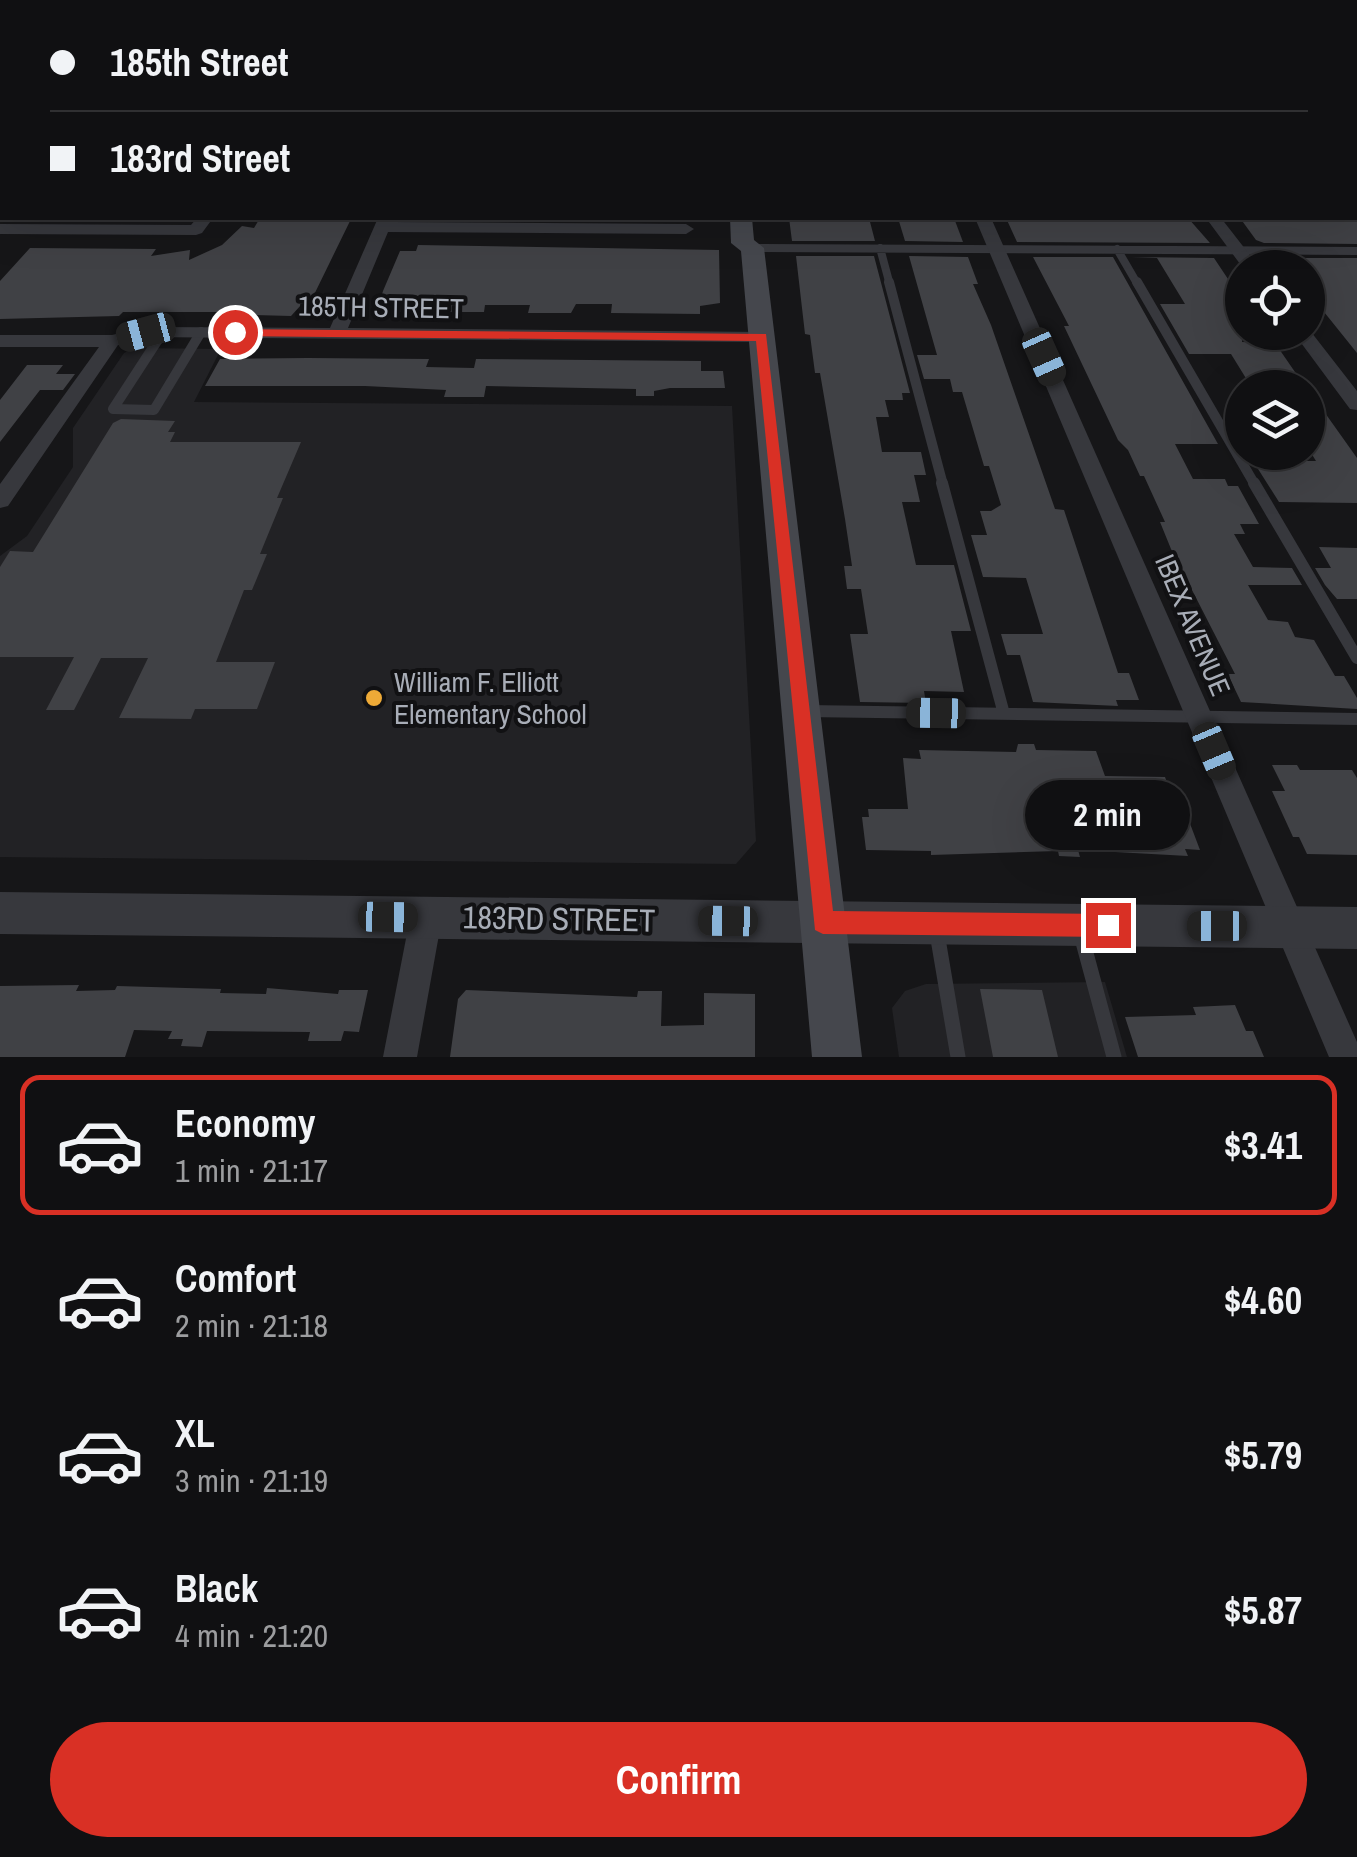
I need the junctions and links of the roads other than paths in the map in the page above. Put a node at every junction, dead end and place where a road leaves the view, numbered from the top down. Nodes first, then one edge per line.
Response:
1 (741, 220) edge
2 (760, 220) edge
3 (984, 220) edge
4 (1215, 220) edge
5 (384, 222) edge
6 (200, 224) edge
7 (0, 229) edge
8 (686, 229) dead end
9 (752, 248) junction
10 (880, 248) junction
11 (997, 249) junction
12 (1117, 250) junction
13 (1225, 250) edge
14 (1239, 250) edge
15 (1325, 250) edge
16 (1357, 250) edge
17 (163, 332) junction
18 (201, 332) junction
19 (336, 334) junction
20 (762, 337) junction
21 (0, 341) edge
22 (112, 341) junction
23 (1316, 350) edge
24 (1357, 404) edge
25 (3, 492) edge
26 (1357, 658) edge
27 (801, 711) junction
28 (1004, 714) junction
29 (1200, 717) junction
30 (1357, 720) edge
31 (0, 913) edge
32 (426, 918) junction
33 (823, 922) junction
34 (935, 923) junction
35 (1078, 925) junction
36 (1290, 927) junction
37 (1357, 928) edge
38 (400, 1057) edge
39 (837, 1057) edge
40 (958, 1057) edge
41 (1114, 1057) edge
42 (1346, 1057) edge

1 - 9 main road
2 - 9 main road
3 - 11 street, IBEX AVENUE
4 - 14 street
5 - 8 street
5 - 19 street
6 - 7 street
9 - 10 lane
9 - 20 main road
10 - 11 lane
10 - 28 lane
11 - 12 lane
11 - 29 street, IBEX AVENUE
12 - 13 lane
12 - 26 lane
15 - 16 lane
17 - 18 street, 185TH STREET
17 - 18 lane
17 - 22 street, 185TH STREET
18 - 19 street, 185TH STREET
19 - 20 street, 185TH STREET
20 - 27 main road
21 - 22 street, 185TH STREET
22 - 25 street
23 - 24 street
27 - 28 lane
27 - 33 main road
28 - 29 lane
29 - 30 lane
29 - 36 street, IBEX AVENUE
31 - 32 street, 183RD STREET
32 - 33 street, 183RD STREET
32 - 38 street
33 - 34 street, 183RD STREET
33 - 39 main road
34 - 35 street, 183RD STREET
34 - 40 lane
35 - 36 street, 183RD STREET
35 - 41 lane
36 - 37 street, 183RD STREET
36 - 42 street, IBEX AVENUE

